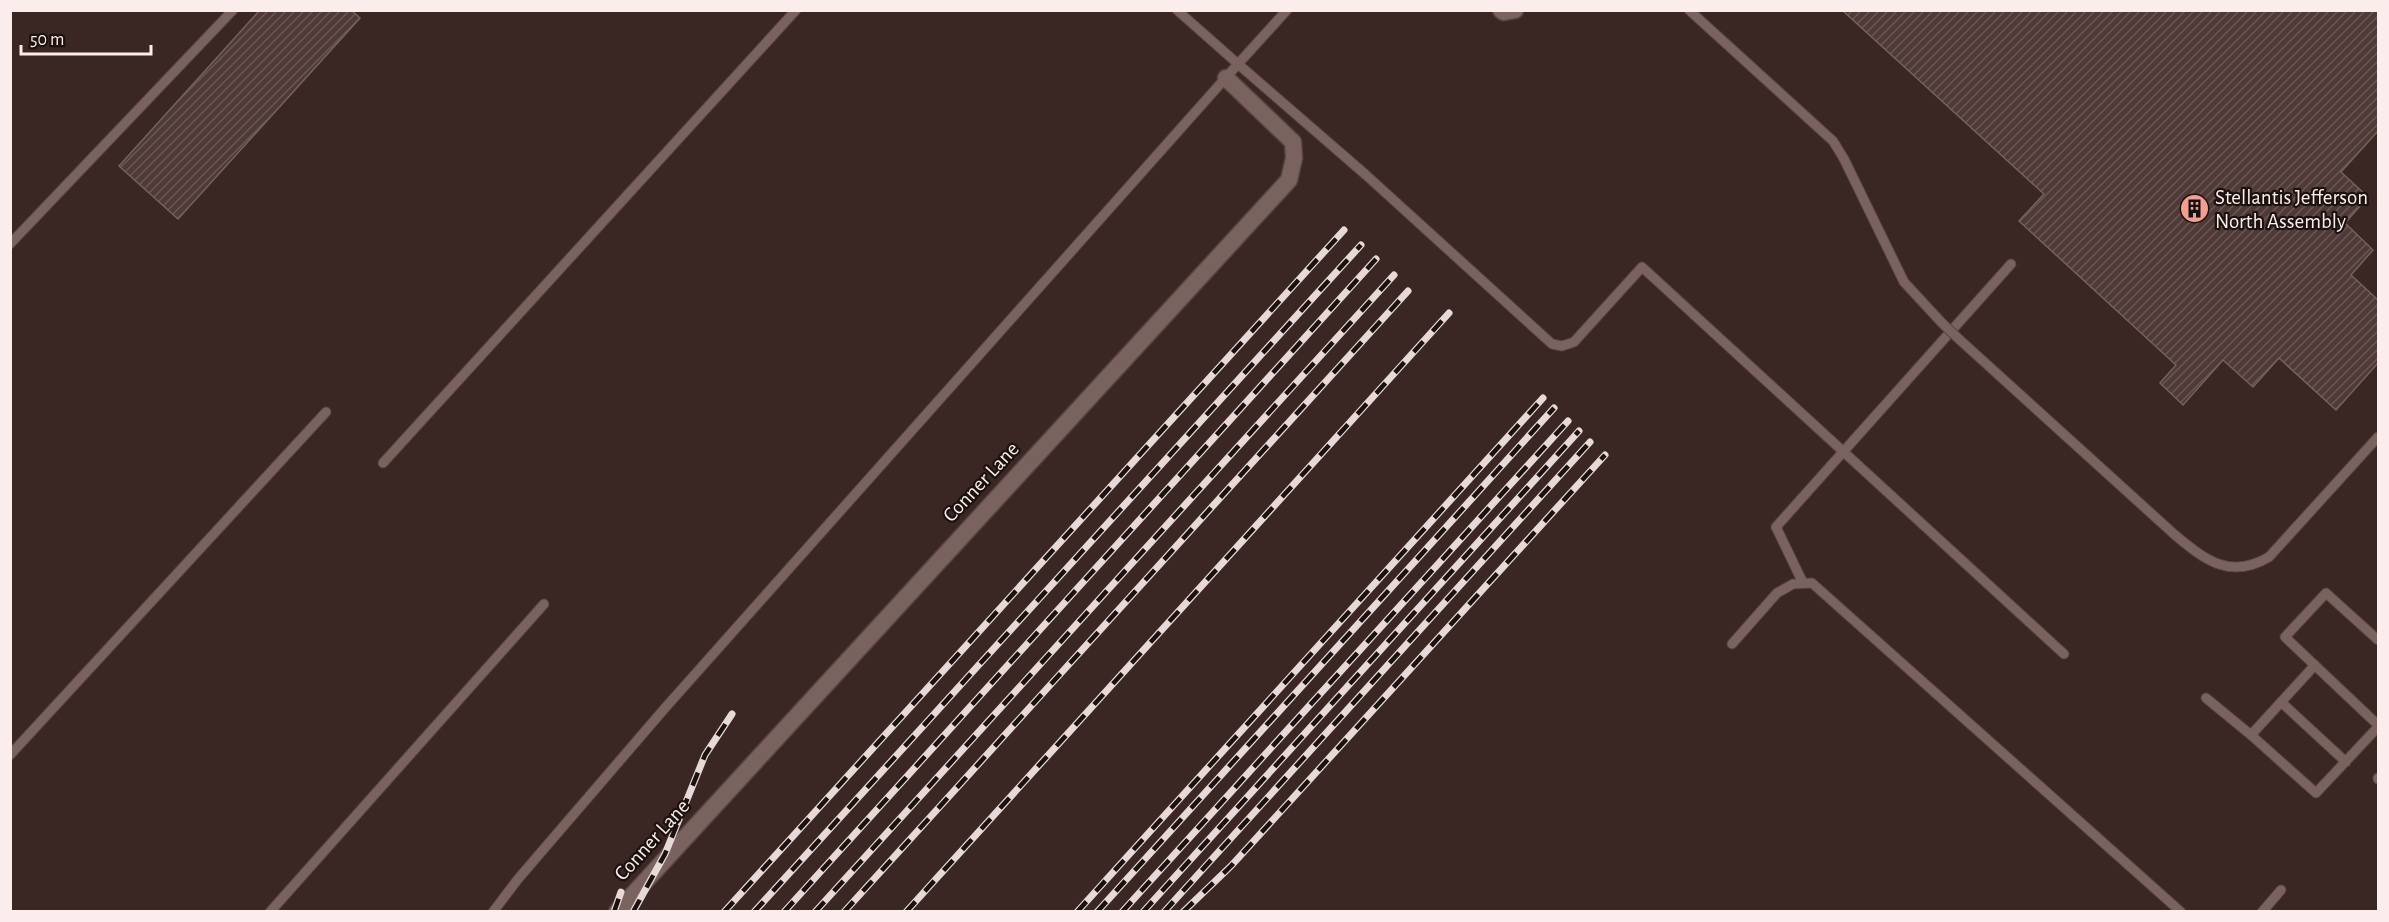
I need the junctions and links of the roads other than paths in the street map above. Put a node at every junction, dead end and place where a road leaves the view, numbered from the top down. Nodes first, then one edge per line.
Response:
1 (233, 10) edge
2 (796, 10) edge
3 (1177, 10) edge
4 (1287, 10) edge
5 (1501, 10) edge
6 (1515, 10) edge
7 (1689, 10) edge
8 (1238, 64) junction
9 (1226, 78) junction
10 (10, 244) edge
11 (2011, 264) dead end
12 (326, 412) dead end
13 (2379, 437) edge
14 (1842, 452) junction
15 (383, 463) dead end
16 (1803, 583) junction
17 (544, 604) dead end
18 (2379, 640) edge
19 (1732, 644) dead end
20 (2064, 654) dead end
21 (2315, 665) junction
22 (2206, 698) dead end
23 (2281, 702) junction
24 (2379, 726) edge
25 (2251, 735) junction
26 (10, 755) edge
27 (2346, 762) junction
28 (2281, 890) dead end
29 (270, 912) edge
30 (493, 912) edge
31 (617, 912) edge
32 (2181, 912) edge
33 (2262, 912) edge

1 - 10 lane
2 - 15 lane
3 - 8 lane
4 - 8 lane
5 - 6 street
7 - 13 lane, bridge
8 - 9 lane
8 - 14 lane
9 - 30 lane
9 - 31 street, Conner Lane
11 - 14 lane
12 - 26 lane
14 - 16 lane
14 - 20 lane
16 - 19 lane
16 - 32 lane
17 - 29 lane
18 - 21 lane
21 - 23 lane
21 - 24 lane
22 - 25 lane
23 - 25 lane
23 - 27 lane
24 - 27 lane
25 - 27 lane
28 - 33 lane

